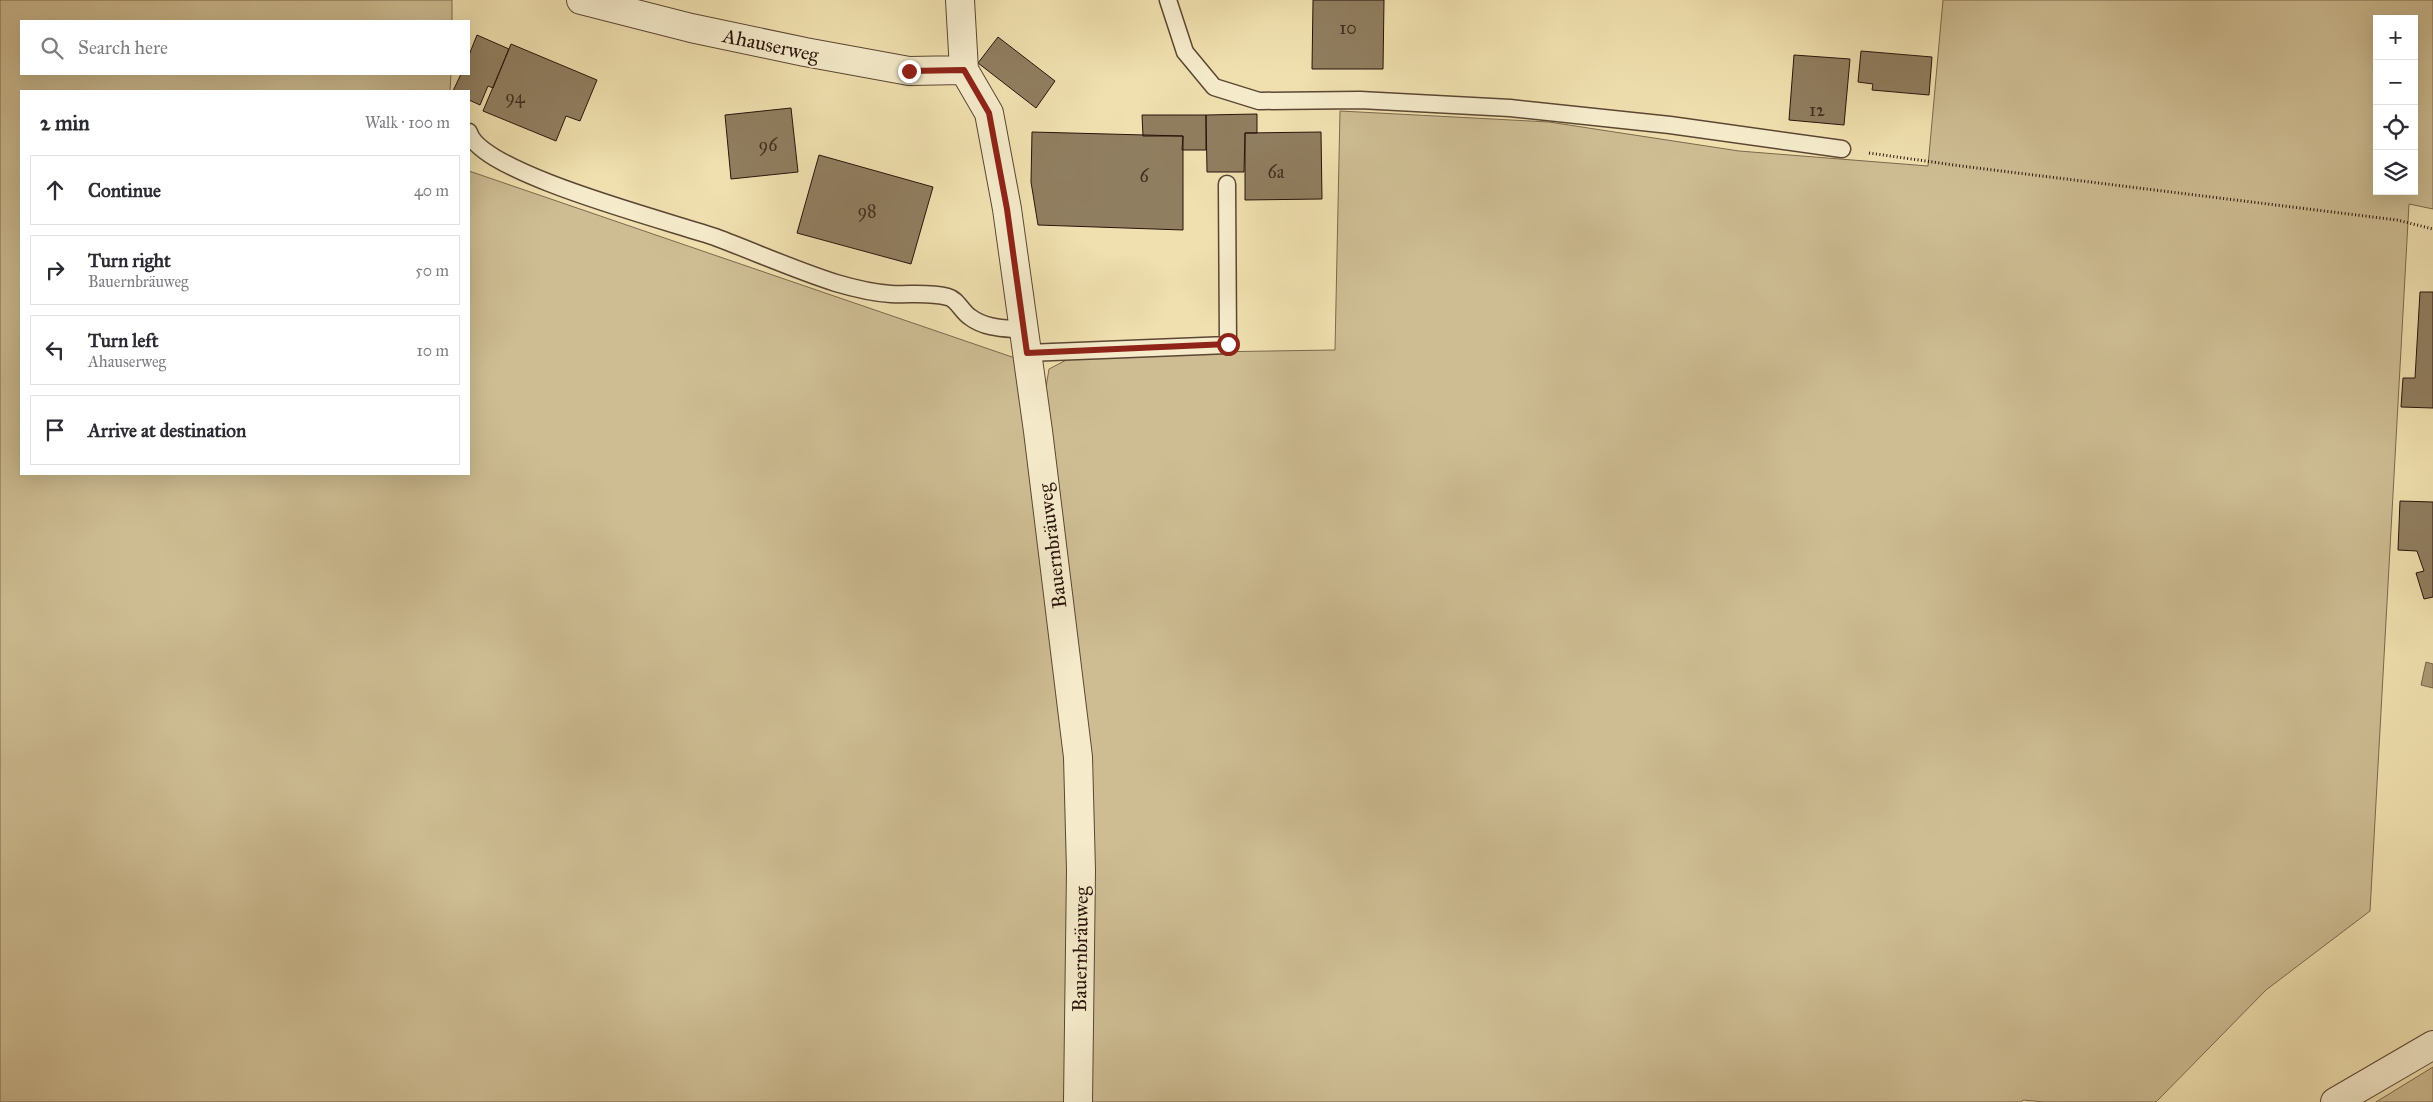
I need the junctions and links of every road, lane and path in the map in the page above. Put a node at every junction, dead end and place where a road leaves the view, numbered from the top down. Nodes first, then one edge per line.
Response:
1 (580, 0) edge
2 (960, 0) edge
3 (1168, 0) edge
4 (964, 70) junction
5 (470, 138) edge
6 (1842, 149) joint
7 (1227, 184) dead end
8 (2433, 229) edge
9 (1026, 341) junction
10 (2433, 1045) edge
11 (1078, 1102) edge
12 (2335, 1102) edge

1 - 4 street, Ahauserweg
2 - 4 street, Bauernbräuweg
3 - 6 lane
4 - 9 street, Bauernbräuweg
5 - 9 lane
6 - 8 path
7 - 9 lane
9 - 11 street, Bauernbräuweg
10 - 12 street

